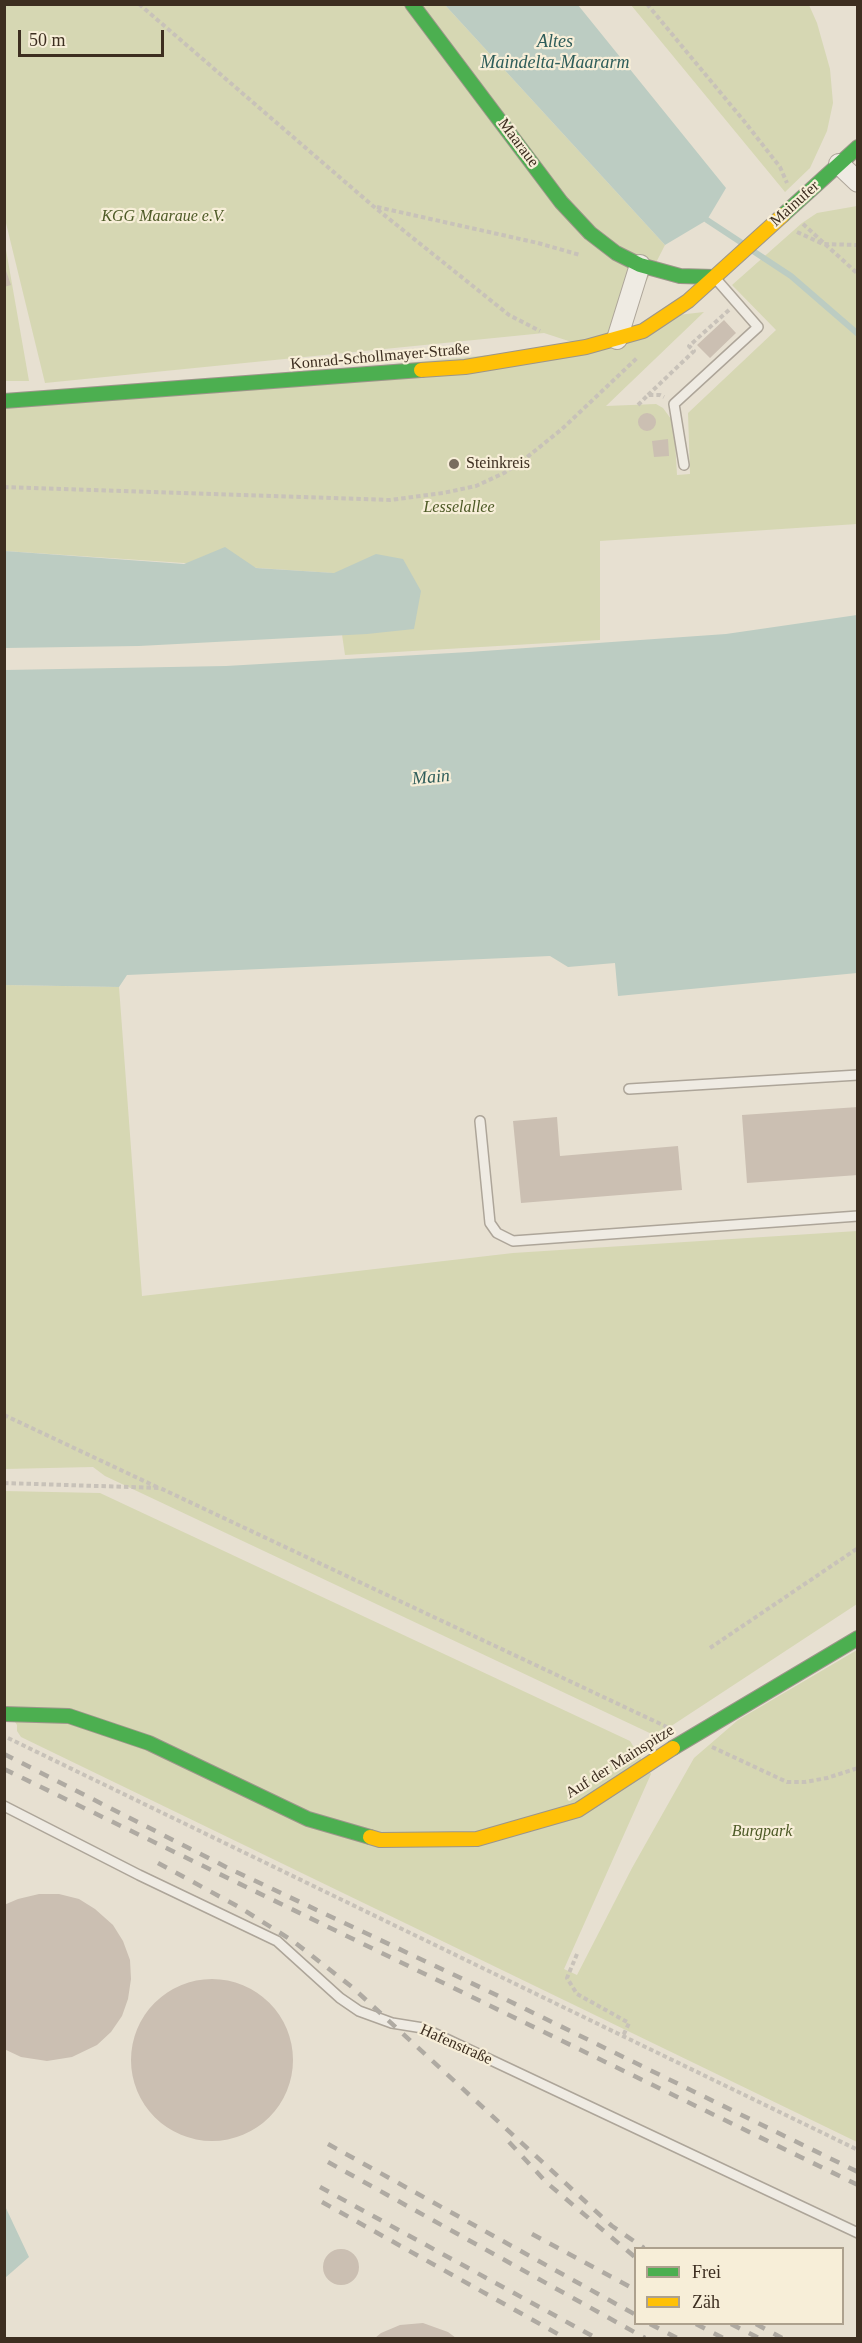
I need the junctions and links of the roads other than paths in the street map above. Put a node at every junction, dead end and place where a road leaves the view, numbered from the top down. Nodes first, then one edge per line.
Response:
1 (412, 4) edge
2 (858, 147) edge
3 (839, 164) junction
4 (858, 182) edge
5 (736, 258) joint
6 (640, 265) junction
7 (714, 278) junction
8 (617, 339) junction
9 (4, 400) edge
10 (684, 465) dead end
11 (858, 1075) edge
12 (629, 1089) dead end
13 (480, 1121) dead end
14 (858, 1216) edge
15 (858, 1638) edge
16 (4, 1714) edge
17 (4, 1806) edge
18 (858, 2233) edge

1 - 6 street, Maaraue
2 - 3 street, Mainufer
3 - 4 street
3 - 5 street, Mainufer
5 - 7 street, Konrad-Schollmayer-Straße
6 - 7 street, Maaraue
6 - 8 street
7 - 8 street, Konrad-Schollmayer-Straße
7 - 10 lane
8 - 9 street, Konrad-Schollmayer-Straße
11 - 12 lane
13 - 14 lane
15 - 16 street, Auf der Mainspitze
17 - 18 lane, Hafenstraße

